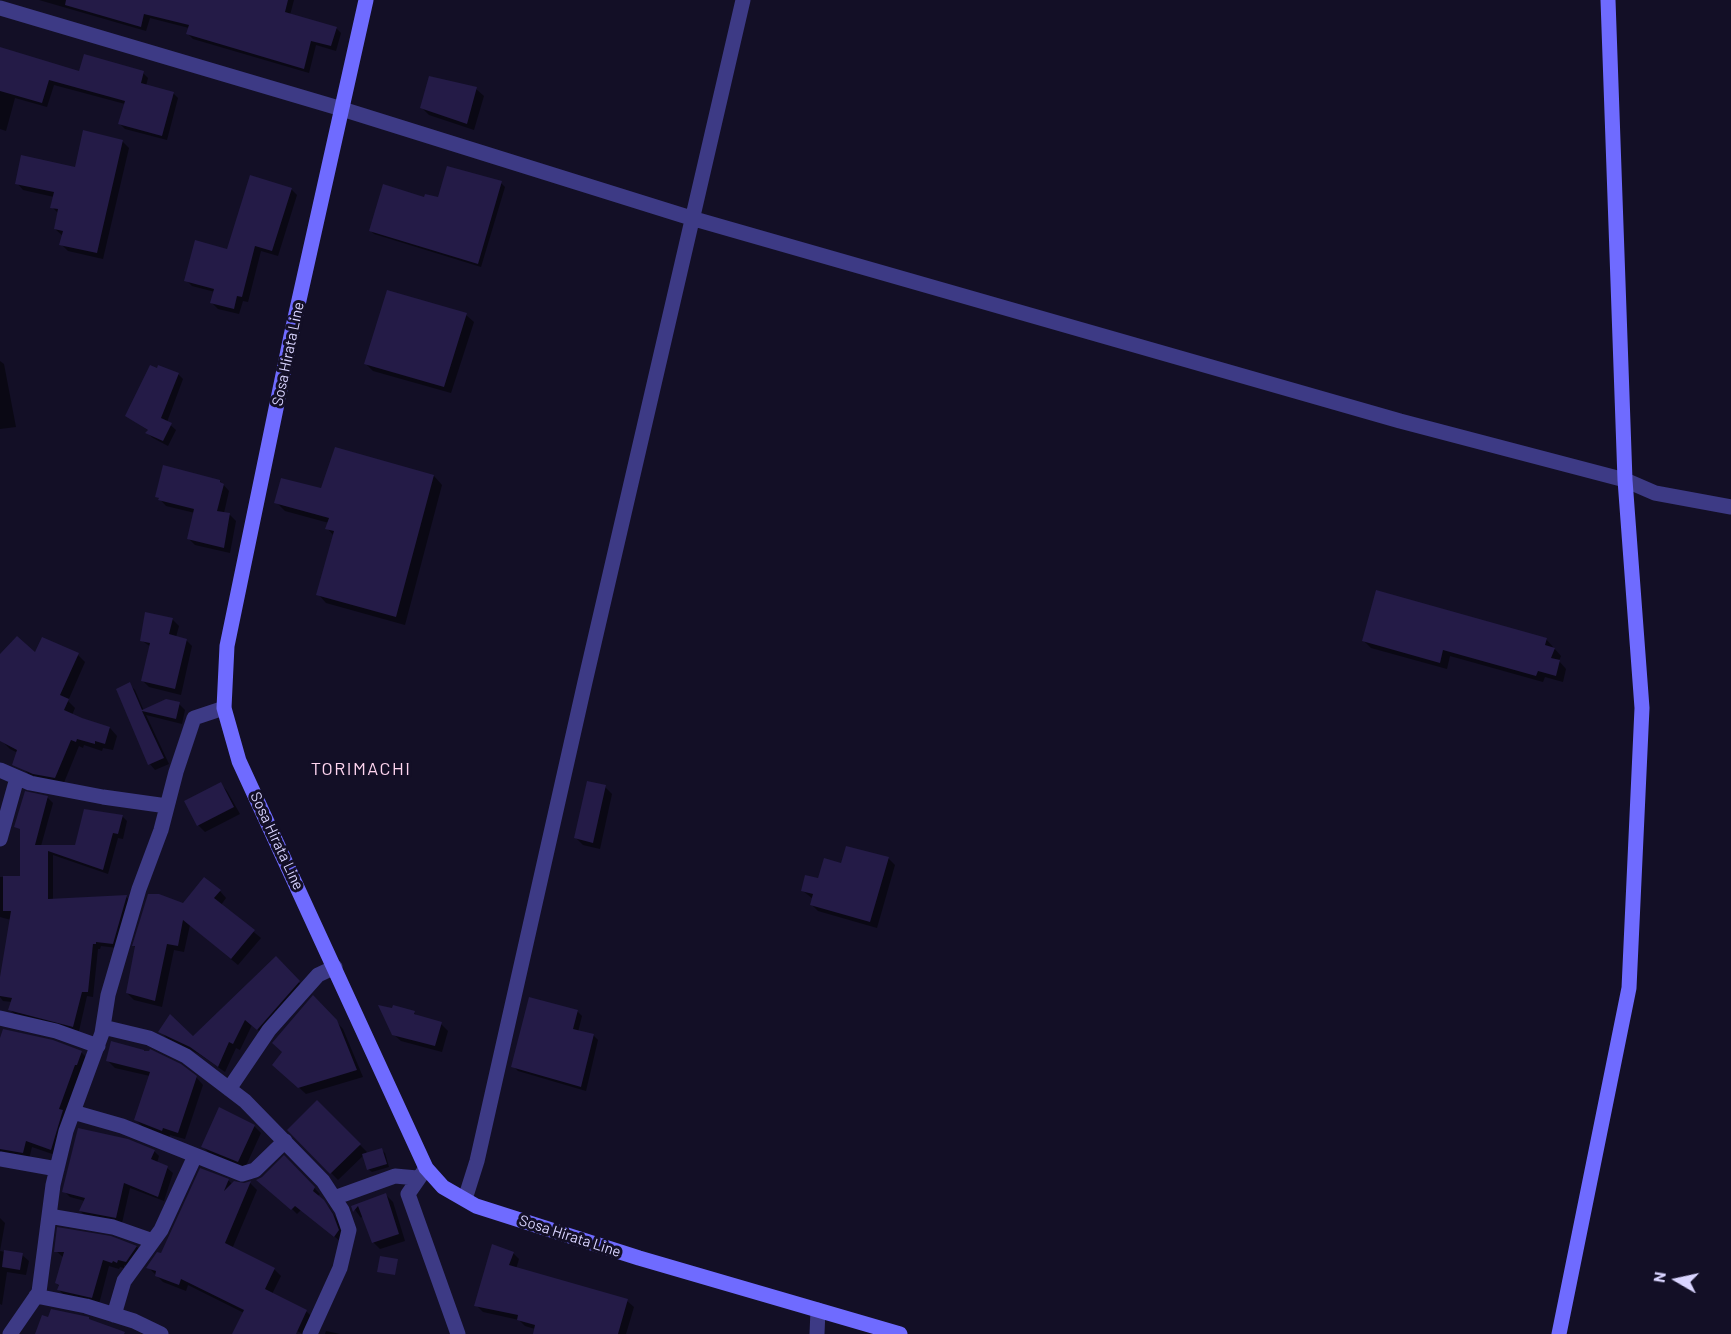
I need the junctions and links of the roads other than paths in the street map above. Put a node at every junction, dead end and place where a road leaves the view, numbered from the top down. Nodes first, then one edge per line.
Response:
1 (366, 0) edge
2 (743, 0) edge
3 (1608, 0) edge
4 (0, 8) edge
5 (342, 110) junction
6 (691, 218) junction
7 (1625, 480) junction
8 (1731, 507) edge
9 (224, 708) junction
10 (0, 770) edge
11 (17, 778) junction
12 (167, 806) junction
13 (0, 839) edge
14 (335, 968) junction
15 (0, 1018) edge
16 (103, 1027) junction
17 (98, 1046) junction
18 (229, 1089) junction
19 (73, 1112) junction
20 (285, 1141) junction
21 (195, 1156) junction
22 (0, 1159) edge
23 (57, 1169) junction
24 (422, 1173) junction
25 (334, 1198) junction
26 (465, 1199) junction
27 (49, 1216) junction
28 (153, 1241) junction
29 (36, 1296) junction
30 (818, 1310) junction
31 (114, 1315) junction
32 (7, 1332) edge
33 (161, 1334) edge
34 (310, 1334) edge
35 (458, 1334) edge
36 (817, 1334) edge
37 (900, 1334) edge
38 (1559, 1334) edge

1 - 5 main road, Sosa Hirata Line
2 - 6 street
3 - 7 main road
4 - 5 street
5 - 6 street
5 - 9 main road, Sosa Hirata Line
6 - 7 street
6 - 26 street
7 - 8 street
7 - 38 main road
9 - 12 street
9 - 14 main road, Sosa Hirata Line
10 - 11 street
11 - 12 street
11 - 13 street
12 - 16 street
14 - 18 street
14 - 24 main road, Sosa Hirata Line
15 - 17 street
16 - 17 street
16 - 18 street
17 - 19 street
18 - 20 street
19 - 21 street
19 - 23 street
20 - 21 street
20 - 25 street
21 - 28 street
22 - 23 street
23 - 27 street
24 - 25 street
24 - 26 main road, Sosa Hirata Line
24 - 35 street
25 - 34 street
26 - 30 main road, Sosa Hirata Line
27 - 28 street
27 - 29 street
28 - 31 street
29 - 31 street
29 - 32 street
30 - 36 street
30 - 37 main road, Sosa Hirata Line
31 - 33 street

